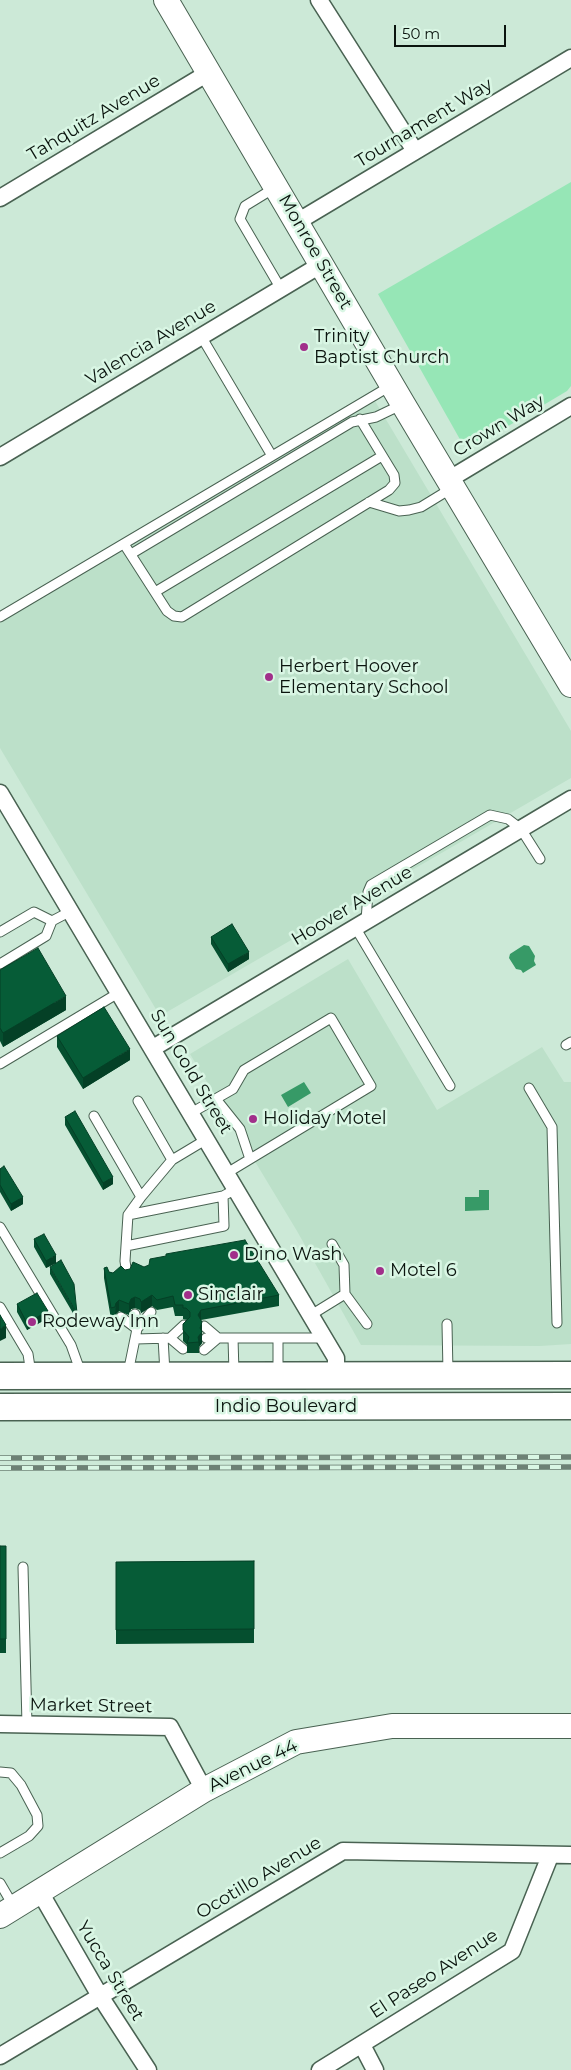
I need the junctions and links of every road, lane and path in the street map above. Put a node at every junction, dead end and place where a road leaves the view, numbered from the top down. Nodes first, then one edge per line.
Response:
1 (166, 0) edge
2 (319, 0) edge
3 (571, 58) edge
4 (208, 73) junction
5 (415, 151) junction
6 (276, 186) junction
7 (0, 198) edge
8 (297, 222) junction
9 (322, 264) junction
10 (281, 289) junction
11 (201, 336) junction
12 (397, 394) junction
13 (571, 406) edge
14 (360, 419) junction
15 (272, 456) junction
16 (382, 456) junction
17 (0, 457) edge
18 (450, 484) junction
19 (369, 502) junction
20 (124, 544) junction
21 (131, 554) junction
22 (154, 592) junction
23 (0, 617) edge
24 (571, 685) edge
25 (0, 793) edge
26 (571, 799) edge
27 (521, 828) junction
28 (540, 859) dead end
29 (71, 911) junction
30 (52, 922) junction
31 (361, 924) junction
32 (0, 932) edge
33 (0, 964) edge
34 (120, 992) junction
35 (153, 1048) junction
36 (0, 1064) edge
37 (450, 1086) dead end
38 (529, 1088) dead end
39 (216, 1099) junction
40 (138, 1101) dead end
41 (192, 1113) junction
42 (94, 1116) dead end
43 (207, 1140) junction
44 (250, 1159) junction
45 (172, 1160) junction
46 (227, 1172) junction
47 (230, 1193) junction
48 (140, 1197) junction
49 (128, 1215) junction
50 (0, 1227) edge
51 (332, 1244) dead end
52 (126, 1246) junction
53 (125, 1261) junction
54 (138, 1268) edge
55 (117, 1272) edge
56 (127, 1275) edge
57 (345, 1294) junction
58 (0, 1307) edge
59 (151, 1312) dead end
60 (135, 1314) dead end
61 (311, 1315) junction
62 (121, 1316) dead end
63 (367, 1324) dead end
64 (447, 1324) dead end
65 (557, 1324) dead end
66 (184, 1325) edge
67 (204, 1326) edge
68 (136, 1334) junction
69 (167, 1338) junction
70 (184, 1338) edge
71 (206, 1338) dead end
72 (218, 1338) junction
73 (233, 1338) junction
74 (278, 1338) junction
75 (324, 1338) junction
76 (183, 1350) dead end
77 (204, 1350) dead end
78 (165, 1375) junction
79 (234, 1375) junction
80 (278, 1375) junction
81 (336, 1375) junction
82 (448, 1375) junction
83 (571, 1375) edge
84 (0, 1376) edge
85 (31, 1376) junction
86 (82, 1376) junction
87 (128, 1376) junction
88 (569, 1406) edge
89 (0, 1407) edge
90 (184, 1407) junction
91 (386, 1407) junction
92 (23, 1567) dead end
93 (0, 1724) edge
94 (27, 1725) junction
95 (571, 1726) edge
96 (0, 1772) edge
97 (204, 1790) junction
98 (0, 1853) edge
99 (571, 1855) edge
100 (550, 1856) junction
101 (0, 1883) edge
102 (40, 1892) junction
103 (7, 1912) edge
104 (100, 1996) junction
105 (362, 2045) junction
106 (0, 2056) edge
107 (148, 2070) edge
108 (320, 2070) edge
109 (375, 2070) edge

1 - 4 main road, Monroe Street
2 - 5 street
3 - 5 street, Tournament Way
4 - 6 main road, Monroe Street
4 - 7 street, Tahquitz Avenue
5 - 8 street, Tournament Way
6 - 8 main road, Monroe Street
6 - 10 lane
8 - 9 main road, Monroe Street
9 - 10 street, Valencia Avenue
9 - 12 main road, Monroe Street
10 - 11 street, Valencia Avenue
11 - 15 lane
11 - 17 street, Valencia Avenue
12 - 14 lane
12 - 15 lane
12 - 18 main road, Monroe Street
13 - 18 street, Crown Way
14 - 16 lane
14 - 21 lane
15 - 20 lane
16 - 19 lane
16 - 22 lane
18 - 19 lane
18 - 24 main road, Monroe Street
19 - 22 lane
20 - 21 lane
20 - 23 lane
21 - 22 lane
25 - 29 street, Sun Gold Street
26 - 27 street, Hoover Avenue
27 - 28 lane
27 - 31 street, Hoover Avenue
27 - 31 lane
29 - 30 lane
29 - 34 street, Sun Gold Street
30 - 32 lane
30 - 33 lane
31 - 35 street, Hoover Avenue
31 - 37 lane
34 - 35 street, Sun Gold Street
34 - 36 lane
35 - 41 street, Sun Gold Street
38 - 65 lane
39 - 41 lane
39 - 44 lane
39 - 44 lane
40 - 45 lane
41 - 43 street, Sun Gold Street
42 - 48 lane
43 - 45 lane
43 - 46 street, Sun Gold Street
44 - 46 lane
45 - 48 lane
46 - 47 street, Sun Gold Street
47 - 49 lane
47 - 52 lane
47 - 61 street, Sun Gold Street
48 - 49 lane
49 - 52 lane
50 - 86 lane
51 - 57 lane
52 - 53 lane
53 - 54 lane
53 - 55 lane
53 - 56 lane
57 - 61 lane
57 - 63 lane
58 - 85 lane
59 - 68 lane
60 - 68 lane
61 - 75 street, Sun Gold Street
62 - 68 lane
64 - 82 lane
66 - 69 lane
67 - 72 lane
68 - 69 lane
68 - 87 lane
69 - 70 lane
69 - 76 lane
69 - 78 lane
71 - 72 lane
72 - 73 lane
72 - 77 lane
73 - 74 lane
73 - 79 lane
74 - 75 lane
74 - 80 lane
75 - 81 street, Sun Gold Street
78 - 79 main road, Indio Boulevard
78 - 87 main road, Indio Boulevard
79 - 80 main road, Indio Boulevard
80 - 81 main road, Indio Boulevard
81 - 82 main road, Indio Boulevard
81 - 90 main road
81 - 91 main road
82 - 83 main road, Indio Boulevard
84 - 85 main road, Indio Boulevard
85 - 86 main road, Indio Boulevard
86 - 87 main road, Indio Boulevard
88 - 91 main road, Indio Boulevard
89 - 90 main road, Indio Boulevard
90 - 91 main road, Indio Boulevard
92 - 94 lane
93 - 94 street, Market Street
94 - 97 street, Market Street
95 - 97 main road, Avenue 44
96 - 98 lane
97 - 102 main road, Avenue 44
99 - 100 street, Ocotillo Avenue
100 - 104 street, Ocotillo Avenue
100 - 105 street, El Paseo Avenue
101 - 103 lane
102 - 103 main road, Avenue 44
102 - 104 street, Yucca Street
104 - 106 street, Ocotillo Avenue
104 - 107 street, Yucca Street
105 - 108 street, El Paseo Avenue
105 - 109 street

